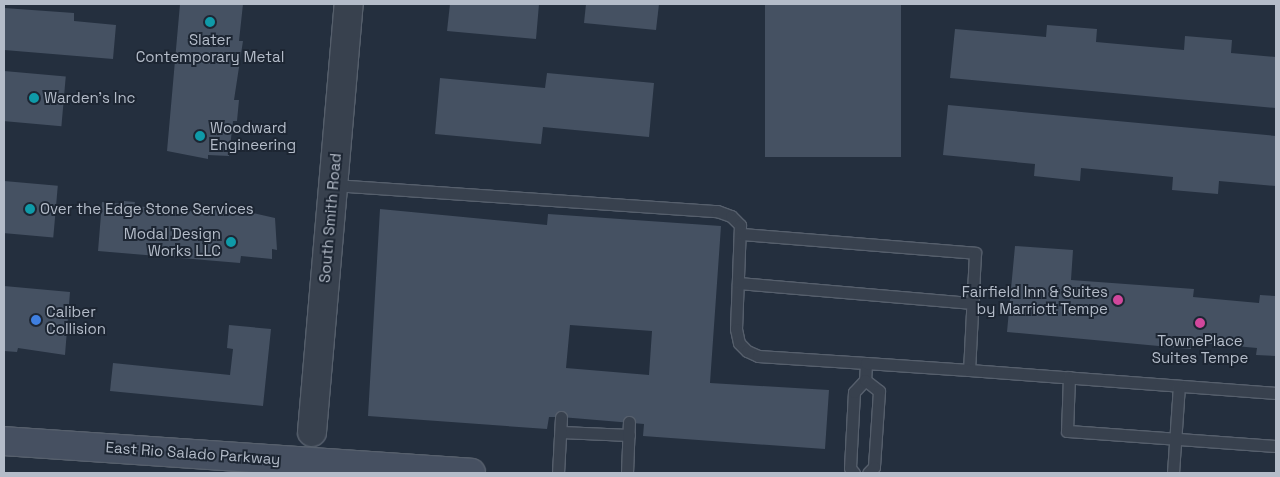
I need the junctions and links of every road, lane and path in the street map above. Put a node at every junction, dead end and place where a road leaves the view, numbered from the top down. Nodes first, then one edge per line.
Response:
1 (349, 4) edge
2 (333, 185) junction
3 (740, 234) junction
4 (738, 283) junction
5 (973, 303) junction
6 (866, 363) junction
7 (969, 370) junction
8 (1070, 378) junction
9 (865, 380) junction
10 (1179, 386) junction
11 (1276, 394) edge
12 (562, 417) dead end
13 (629, 422) dead end
14 (312, 432) dead end
15 (561, 432) junction
16 (628, 435) junction
17 (1175, 438) junction
18 (4, 441) edge
19 (1276, 446) edge
20 (472, 473) edge
21 (558, 473) edge
22 (627, 473) edge
23 (854, 473) edge
24 (868, 473) edge
25 (1173, 473) edge

1 - 2 street, South Smith Road
2 - 3 lane
2 - 14 street, South Smith Road
3 - 4 lane
3 - 5 lane
4 - 5 lane
4 - 6 lane
5 - 7 lane
6 - 7 lane
6 - 9 lane
7 - 8 lane
8 - 10 lane
8 - 17 lane
9 - 23 lane
9 - 24 lane
10 - 11 lane
10 - 17 lane
12 - 15 lane
13 - 16 lane
15 - 16 lane
15 - 21 lane
16 - 22 lane
17 - 19 lane
17 - 25 lane
18 - 20 main road, East Rio Salado Parkway

